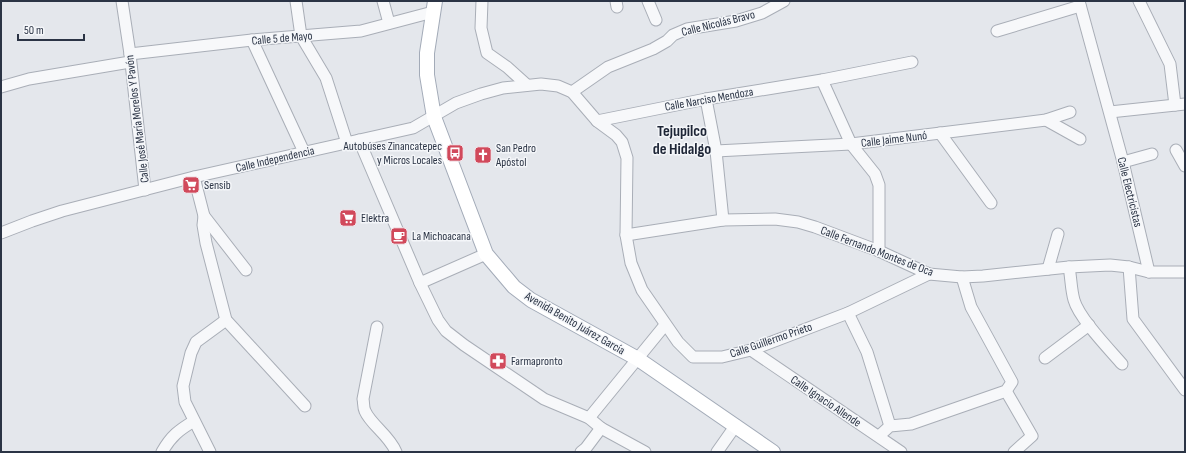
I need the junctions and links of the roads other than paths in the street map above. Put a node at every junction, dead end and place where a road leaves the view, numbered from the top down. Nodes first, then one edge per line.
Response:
1 (122, 1) edge
2 (296, 1) edge
3 (383, 1) edge
4 (482, 1) edge
5 (648, 1) edge
6 (784, 1) edge
7 (1139, 1) edge
8 (1079, 3) edge
9 (434, 6) edge
10 (656, 20) dead end
11 (389, 23) junction
12 (997, 32) dead end
13 (301, 36) junction
14 (252, 40) junction
15 (130, 58) junction
16 (912, 62) dead end
17 (822, 80) junction
18 (527, 85) junction
19 (1, 87) edge
20 (572, 92) junction
21 (706, 99) junction
22 (1180, 104) edge
23 (1070, 112) dead end
24 (1110, 112) junction
25 (434, 117) junction
26 (1046, 120) junction
27 (597, 121) junction
28 (940, 133) junction
29 (1080, 139) dead end
30 (359, 140) junction
31 (347, 143) junction
32 (851, 144) junction
33 (1176, 150) dead end
34 (716, 151) junction
35 (304, 152) junction
36 (1152, 154) dead end
37 (1122, 162) junction
38 (1185, 166) edge
39 (194, 177) junction
40 (145, 190) junction
41 (991, 203) dead end
42 (204, 216) junction
43 (723, 220) junction
44 (1, 233) edge
45 (1058, 234) dead end
46 (626, 235) junction
47 (879, 251) junction
48 (486, 254) junction
49 (1069, 267) junction
50 (1129, 267) junction
51 (1048, 269) junction
52 (246, 270) dead end
53 (1149, 272) junction
54 (1185, 272) edge
55 (929, 274) junction
56 (962, 277) junction
57 (420, 283) junction
58 (848, 313) junction
59 (226, 320) junction
60 (665, 325) junction
61 (1089, 325) junction
62 (377, 327) dead end
63 (750, 350) junction
64 (1045, 358) dead end
65 (638, 359) junction
66 (1122, 364) dead end
67 (1009, 387) junction
68 (1185, 390) edge
69 (305, 406) dead end
70 (589, 418) junction
71 (194, 421) junction
72 (736, 425) junction
73 (890, 426) junction
74 (601, 428) junction
75 (878, 436) junction
76 (584, 451) edge
77 (162, 452) edge
78 (210, 452) edge
79 (396, 452) edge
80 (645, 452) edge
81 (717, 452) edge
82 (773, 452) edge
83 (901, 452) edge
84 (1014, 452) edge

1 - 15 street, Calle José María Morelos Y Pavón
2 - 13 street
3 - 11 street
4 - 18 street
5 - 10 street
6 - 20 street, Calle Nicolás Bravo
7 - 22 street
8 - 12 street
8 - 24 street, Calle Electricistas
9 - 11 street, Calle 5 de Mayo
9 - 25 main road, Avenida Benito Juárez García
11 - 13 street, Calle 5 de Mayo
13 - 14 street, Calle 5 de Mayo
13 - 31 street
14 - 15 street, Calle 5 de Mayo
14 - 35 street
15 - 19 street, Calle 5 de Mayo
15 - 40 street, Calle José María Morelos Y Pavón
16 - 17 street, Calle Narciso Mendoza
17 - 21 street, Calle Narciso Mendoza
17 - 32 street
18 - 20 street
18 - 25 street
20 - 27 street, Calle Guillermo Prieto
21 - 27 street, Calle Narciso Mendoza
21 - 34 street
22 - 24 street
23 - 26 street, Calle Jaime Nunó
24 - 37 street, Calle Electricistas
25 - 30 street, Calle Independencia
25 - 48 main road, Avenida Benito Juárez García
26 - 28 street, Calle Jaime Nunó
26 - 29 street
27 - 46 street, Calle Guillermo Prieto
28 - 32 street, Calle Jaime Nunó
28 - 41 street
30 - 31 street, Calle Independencia
30 - 57 street
31 - 35 street, Calle Independencia
32 - 34 street, Calle Jaime Nunó
32 - 47 street
33 - 38 street
34 - 43 street
35 - 39 street, Calle Independencia
36 - 37 street
37 - 53 street, Calle Electricistas
39 - 40 street, Calle Independencia
39 - 42 street
40 - 44 street, Calle Independencia
42 - 52 street
42 - 59 street
43 - 46 street, Calle Fernando Montes de Oca
43 - 47 street, Calle Fernando Montes de Oca
45 - 51 street
46 - 60 street, Calle Guillermo Prieto
47 - 55 street, Calle Fernando Montes de Oca
48 - 57 street
48 - 65 main road, Avenida Benito Juárez García
49 - 50 street, Calle Fernando Montes de Oca
49 - 51 street, Calle Fernando Montes de Oca
49 - 61 street
50 - 53 street, Calle Fernando Montes de Oca
50 - 68 street
51 - 56 street, Calle Fernando Montes de Oca
53 - 54 street, Calle Fernando Montes de Oca
55 - 56 street, Calle Fernando Montes de Oca
55 - 58 street, Calle Guillermo Prieto
56 - 67 street
57 - 70 street
58 - 63 street, Calle Guillermo Prieto
58 - 73 street
59 - 69 street
59 - 71 street
60 - 63 street, Calle Guillermo Prieto
60 - 65 street
61 - 64 street
61 - 66 street
62 - 79 street
63 - 75 street, Calle Ignacio Allende
65 - 70 street
65 - 72 main road, Avenida Benito Juárez García
67 - 73 street
67 - 84 street
70 - 74 street
71 - 77 street
71 - 78 street
72 - 81 street
72 - 82 main road, Avenida Benito Juárez García
73 - 75 street
74 - 76 street
74 - 80 street
75 - 83 street, Calle Ignacio Allende

